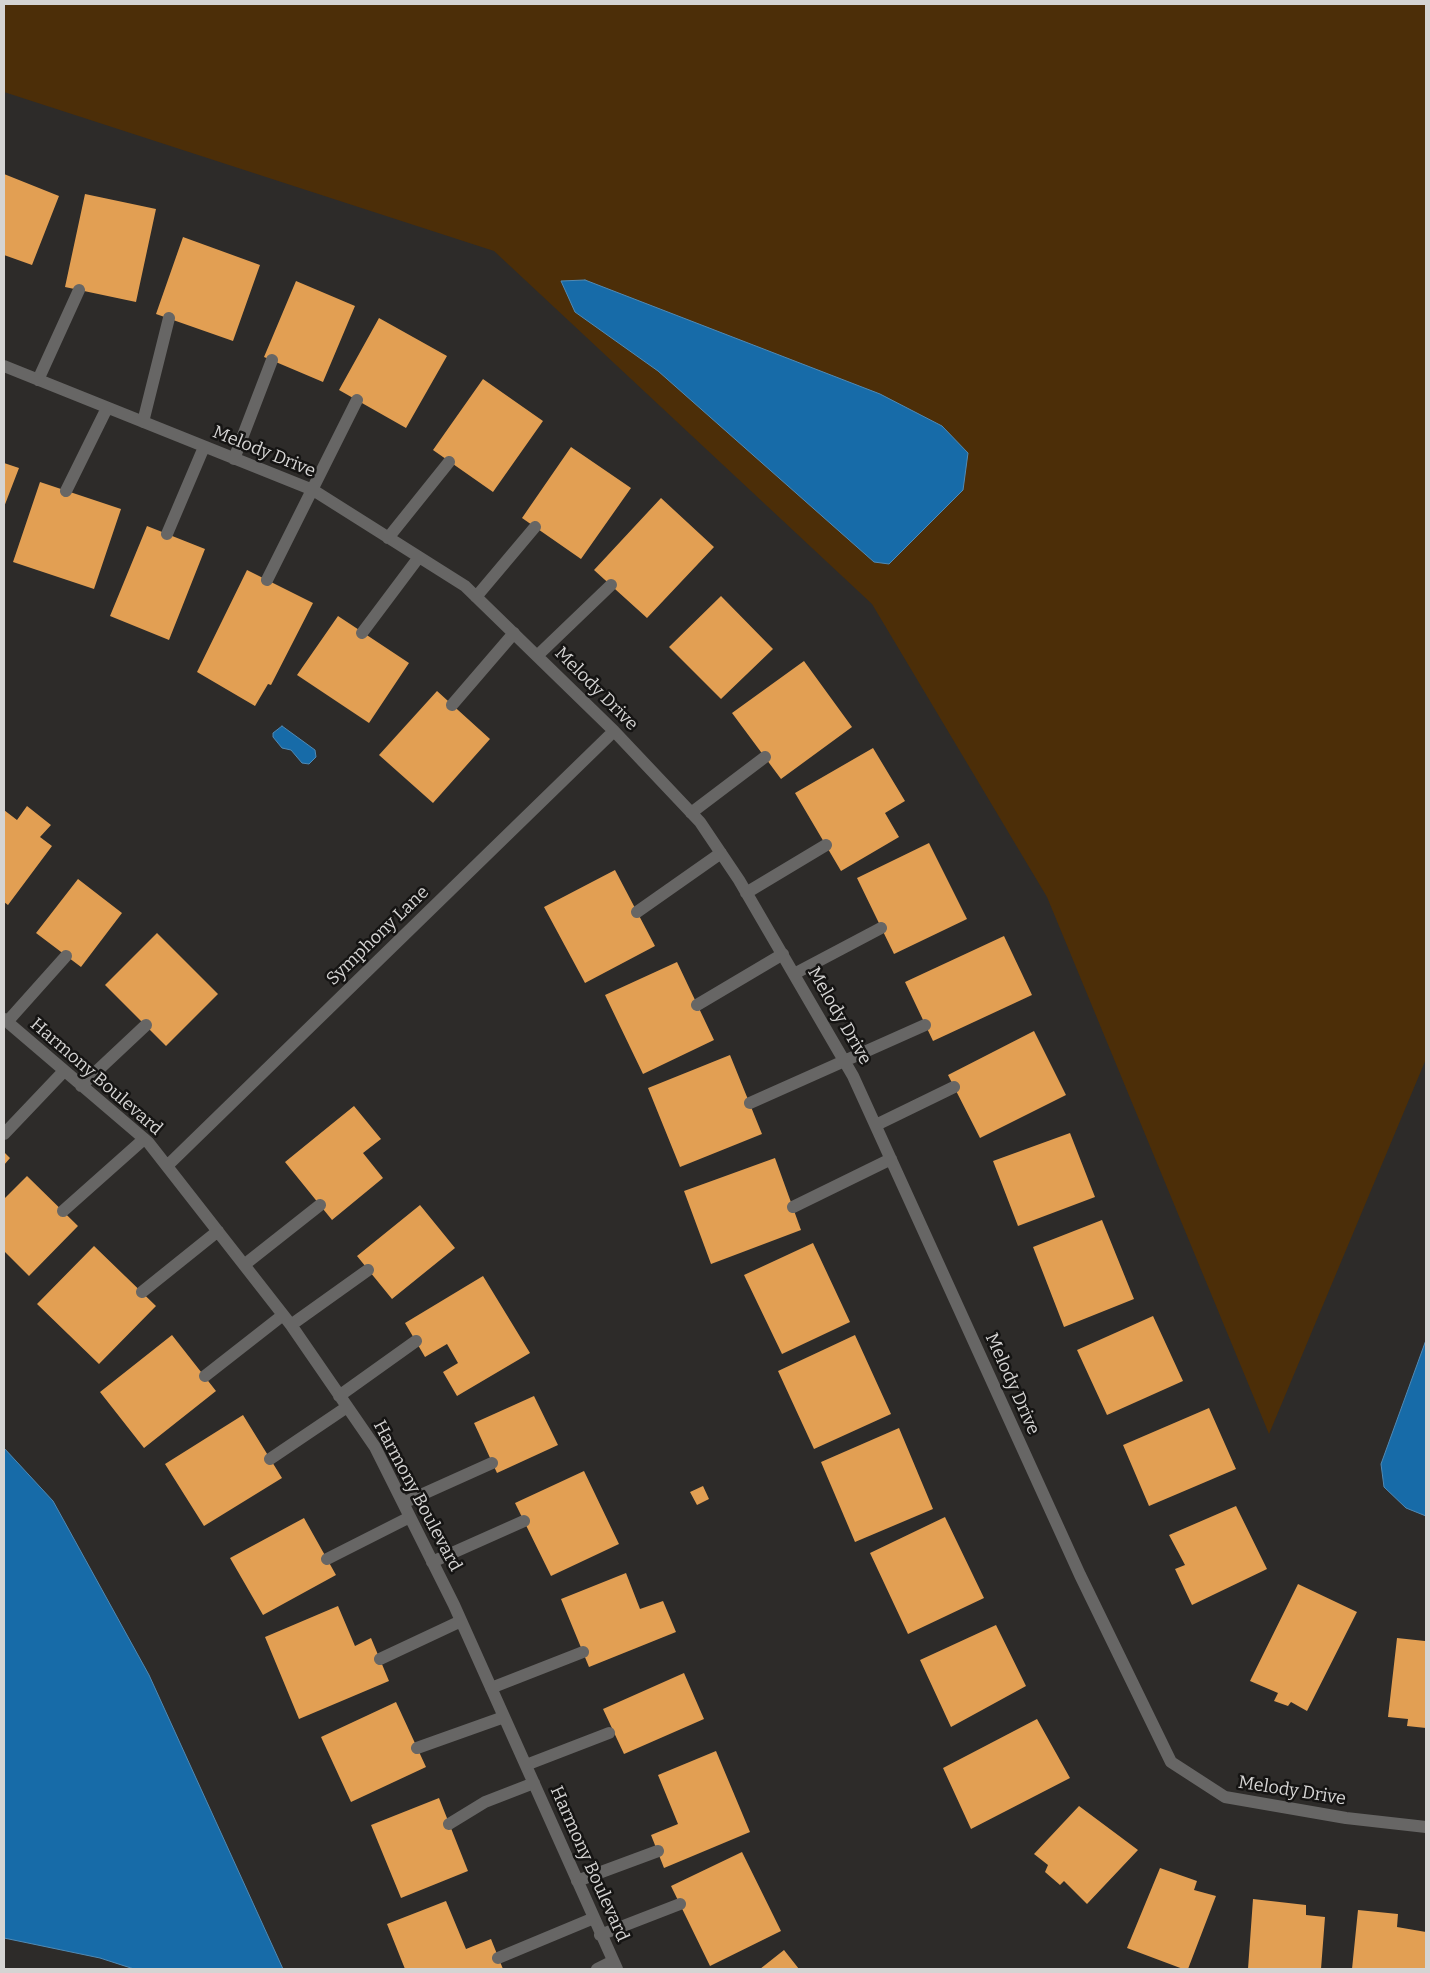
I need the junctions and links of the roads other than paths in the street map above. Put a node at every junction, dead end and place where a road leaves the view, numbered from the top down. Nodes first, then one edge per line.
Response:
1 (80, 290) dead end
2 (169, 318) dead end
3 (272, 360) dead end
4 (4, 366) edge
5 (38, 380) junction
6 (357, 400) dead end
7 (107, 408) junction
8 (144, 422) junction
9 (204, 447) junction
10 (234, 459) junction
11 (449, 462) dead end
12 (313, 490) junction
13 (66, 491) dead end
14 (536, 527) dead end
15 (167, 534) dead end
16 (388, 538) junction
17 (419, 557) junction
18 (267, 580) dead end
19 (610, 585) dead end
20 (476, 597) junction
21 (362, 633) dead end
22 (514, 633) junction
23 (537, 656) junction
24 (452, 705) dead end
25 (614, 731) junction
26 (765, 758) dead end
27 (692, 813) junction
28 (826, 845) dead end
29 (721, 852) junction
30 (746, 893) junction
31 (637, 912) dead end
32 (881, 928) dead end
33 (783, 954) junction
34 (66, 956) dead end
35 (794, 974) junction
36 (697, 1005) dead end
37 (5, 1020) edge
38 (146, 1025) dead end
39 (925, 1025) dead end
40 (844, 1060) junction
41 (64, 1071) junction
42 (81, 1086) junction
43 (954, 1087) dead end
44 (750, 1103) dead end
45 (876, 1125) junction
46 (4, 1134) edge
47 (144, 1139) junction
48 (891, 1159) junction
49 (167, 1166) junction
50 (320, 1205) dead end
51 (793, 1207) dead end
52 (63, 1211) dead end
53 (218, 1231) junction
54 (244, 1265) junction
55 (368, 1270) dead end
56 (142, 1292) dead end
57 (287, 1320) junction
58 (416, 1342) dead end
59 (205, 1376) dead end
60 (339, 1396) junction
61 (347, 1407) junction
62 (270, 1459) dead end
63 (492, 1463) dead end
64 (403, 1503) junction
65 (410, 1517) junction
66 (524, 1521) dead end
67 (327, 1559) dead end
68 (432, 1562) junction
69 (461, 1621) junction
70 (582, 1652) dead end
71 (380, 1659) dead end
72 (491, 1688) junction
73 (504, 1717) junction
74 (609, 1734) dead end
75 (418, 1748) dead end
76 (526, 1765) junction
77 (534, 1783) junction
78 (449, 1824) dead end
79 (1426, 1827) edge
80 (658, 1851) dead end
81 (577, 1881) junction
82 (680, 1904) dead end
83 (594, 1918) junction
84 (600, 1935) junction
85 (498, 1958) dead end
86 (615, 1965) edge
87 (597, 1969) edge

1 - 5 street
2 - 8 street
3 - 10 street
4 - 5 street, Melody Drive
5 - 7 street, Melody Drive
6 - 12 street
7 - 8 street, Melody Drive
7 - 13 street
8 - 9 street, Melody Drive
9 - 10 street, Melody Drive
9 - 15 street
10 - 12 street, Melody Drive
11 - 16 street
12 - 16 street, Melody Drive
12 - 18 street
14 - 20 street
16 - 17 street, Melody Drive
17 - 20 street, Melody Drive
17 - 21 street
19 - 23 street
20 - 22 street, Melody Drive
22 - 23 street, Melody Drive
22 - 24 street
23 - 25 street, Melody Drive
25 - 27 street, Melody Drive
25 - 49 street, Symphony Lane
26 - 27 street
27 - 29 street, Melody Drive
28 - 30 street
29 - 30 street, Melody Drive
29 - 31 street
30 - 33 street, Melody Drive
32 - 35 street
33 - 35 street, Melody Drive
33 - 36 street
34 - 37 street
35 - 40 street, Melody Drive
37 - 41 street, Harmony Boulevard
38 - 42 street
39 - 40 street
40 - 44 street
40 - 45 street, Melody Drive
41 - 42 street, Harmony Boulevard
41 - 46 street
42 - 47 street, Harmony Boulevard
43 - 45 street
45 - 48 street, Melody Drive
47 - 49 street, Harmony Boulevard
47 - 52 street
48 - 51 street
48 - 79 street, Melody Drive
49 - 53 street, Harmony Boulevard
50 - 54 street
53 - 54 street, Harmony Boulevard
53 - 56 street
54 - 57 street, Harmony Boulevard
55 - 57 street
57 - 59 street
57 - 60 street, Harmony Boulevard
58 - 60 street
60 - 61 street, Harmony Boulevard
61 - 62 street
61 - 64 street, Harmony Boulevard
63 - 64 street
64 - 65 street, Harmony Boulevard
65 - 67 street
65 - 68 street, Harmony Boulevard
66 - 68 street
68 - 69 street, Harmony Boulevard
69 - 71 street
69 - 72 street, Harmony Boulevard
70 - 72 street
72 - 73 street, Harmony Boulevard
73 - 75 street
73 - 76 street, Harmony Boulevard
74 - 76 street
76 - 77 street, Harmony Boulevard
77 - 78 street
77 - 81 street, Harmony Boulevard
80 - 81 street
81 - 83 street, Harmony Boulevard
82 - 84 street
83 - 84 street, Harmony Boulevard
83 - 85 street
84 - 86 street, Harmony Boulevard
86 - 87 street

